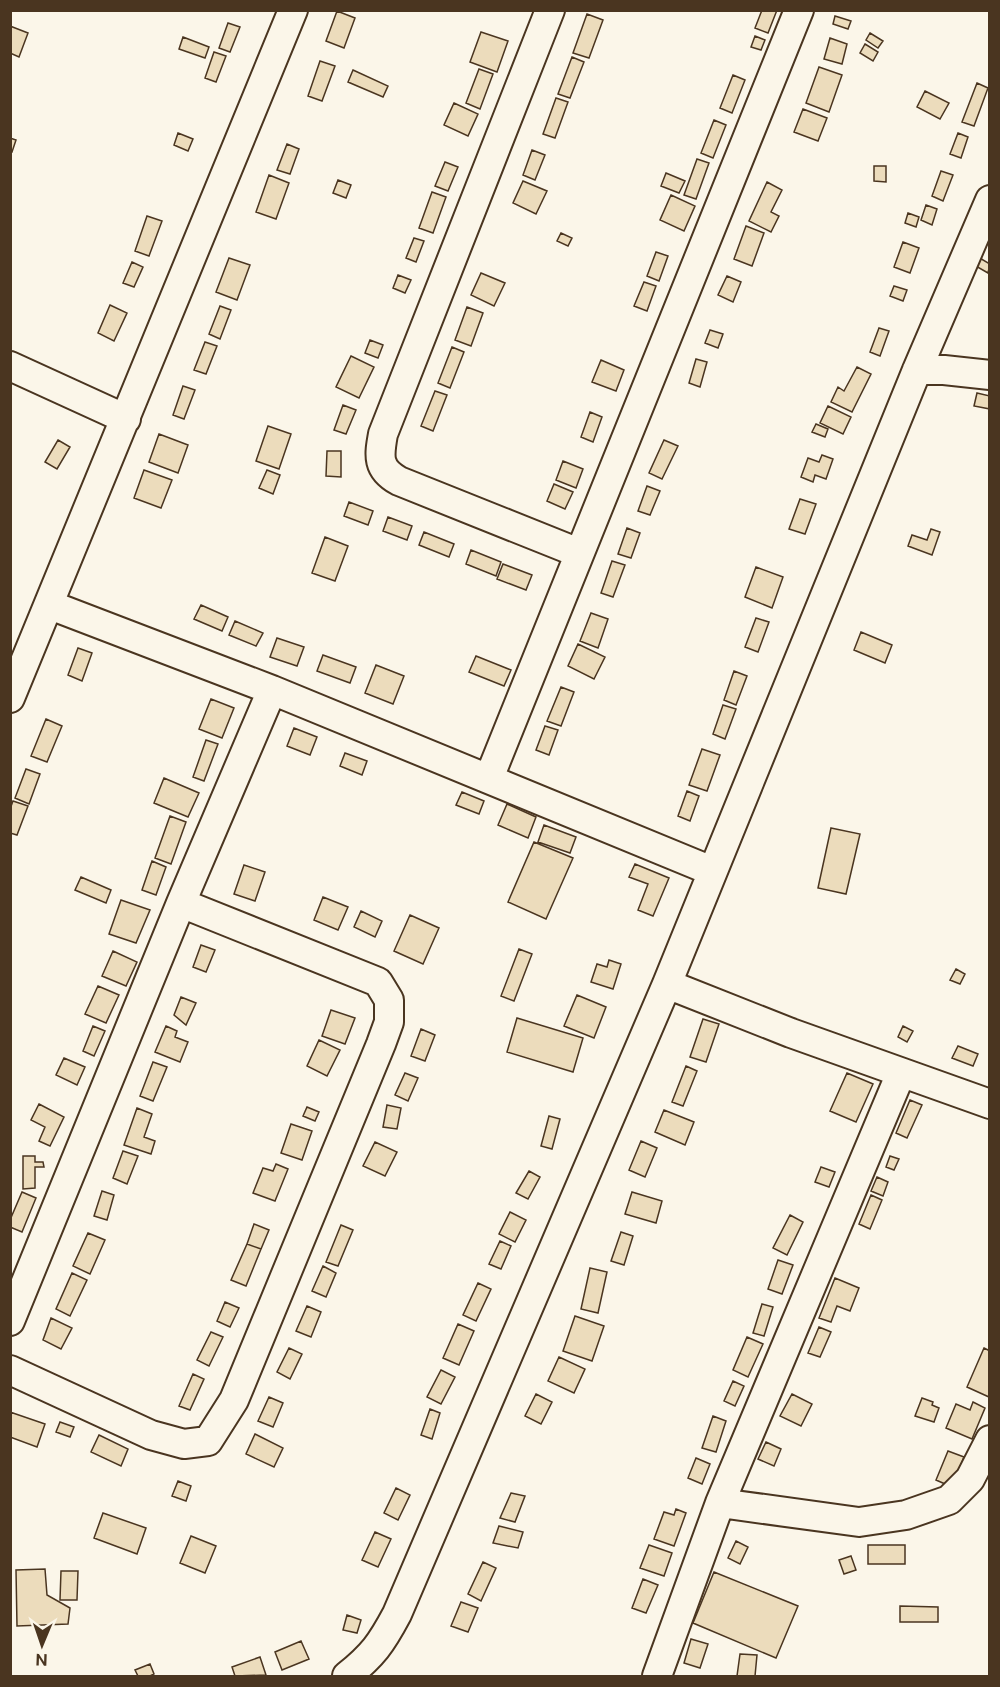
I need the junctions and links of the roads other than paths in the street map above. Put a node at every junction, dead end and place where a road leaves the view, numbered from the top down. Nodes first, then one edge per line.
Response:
1 (293, 10) edge
2 (550, 10) edge
3 (799, 10) edge
4 (990, 200) edge
5 (10, 366) edge
6 (917, 370) junction
7 (990, 375) edge
8 (126, 419) junction
9 (579, 553) junction
10 (50, 604) junction
11 (272, 690) junction
12 (10, 698) edge
13 (489, 778) junction
14 (712, 871) junction
15 (181, 903) junction
16 (667, 984) junction
17 (901, 1073) junction
18 (990, 1104) edge
19 (10, 1320) edge
20 (10, 1370) edge
21 (990, 1440) edge
22 (720, 1503) junction
23 (347, 1677) edge
24 (657, 1677) edge

1 - 8 street
2 - 9 street
3 - 9 street
4 - 6 street
5 - 8 street
6 - 7 street
6 - 14 street
8 - 10 street
9 - 13 street
10 - 11 street
10 - 12 street
11 - 13 street
11 - 15 street
13 - 14 street
14 - 16 street
15 - 19 street
15 - 20 street
16 - 17 street
16 - 23 street
17 - 18 street
17 - 22 street
21 - 22 street
22 - 24 street

